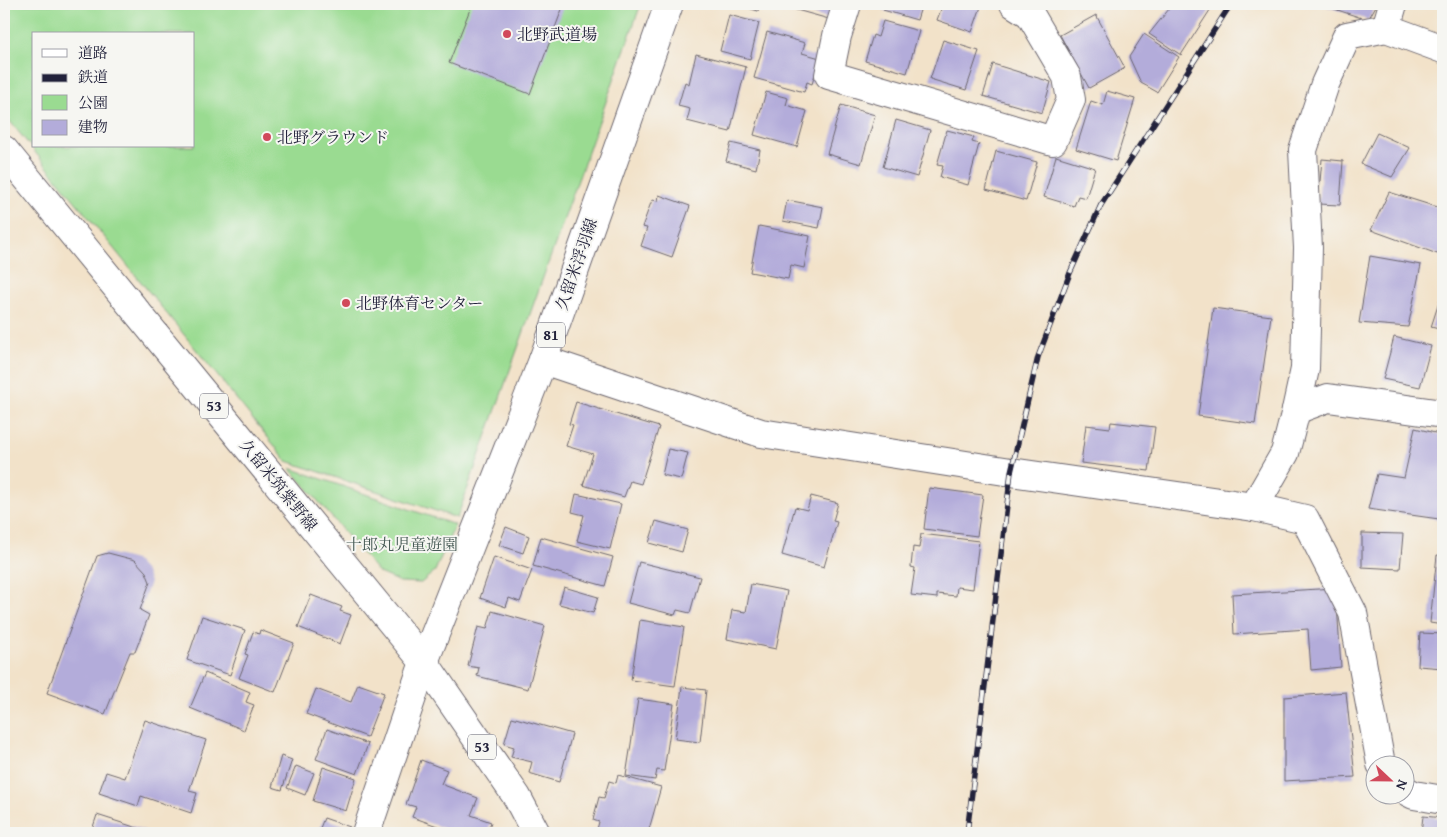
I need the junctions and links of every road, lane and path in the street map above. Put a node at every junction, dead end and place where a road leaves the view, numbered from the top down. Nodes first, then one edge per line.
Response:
1 (669, 4) edge
2 (847, 4) edge
3 (1014, 4) edge
4 (1389, 16) edge
5 (1443, 49) edge
6 (4, 150) edge
7 (543, 360) junction
8 (1296, 410) junction
9 (1443, 414) edge
10 (1254, 507) junction
11 (424, 662) junction
12 (1380, 754) edge
13 (1414, 795) edge
14 (1443, 800) edge
15 (366, 833) edge
16 (536, 833) edge

1 - 7 street, 久留米浮羽線 / 81
2 - 3 street
4 - 5 street
4 - 8 street
6 - 11 street, 久留米筑紫野線 / 53
7 - 10 street
7 - 11 street, 久留米浮羽線 / 81
8 - 9 street
8 - 10 street
10 - 12 street
11 - 15 street, 久留米浮羽線
11 - 16 street, 久留米筑紫野線 / 53
13 - 14 street

